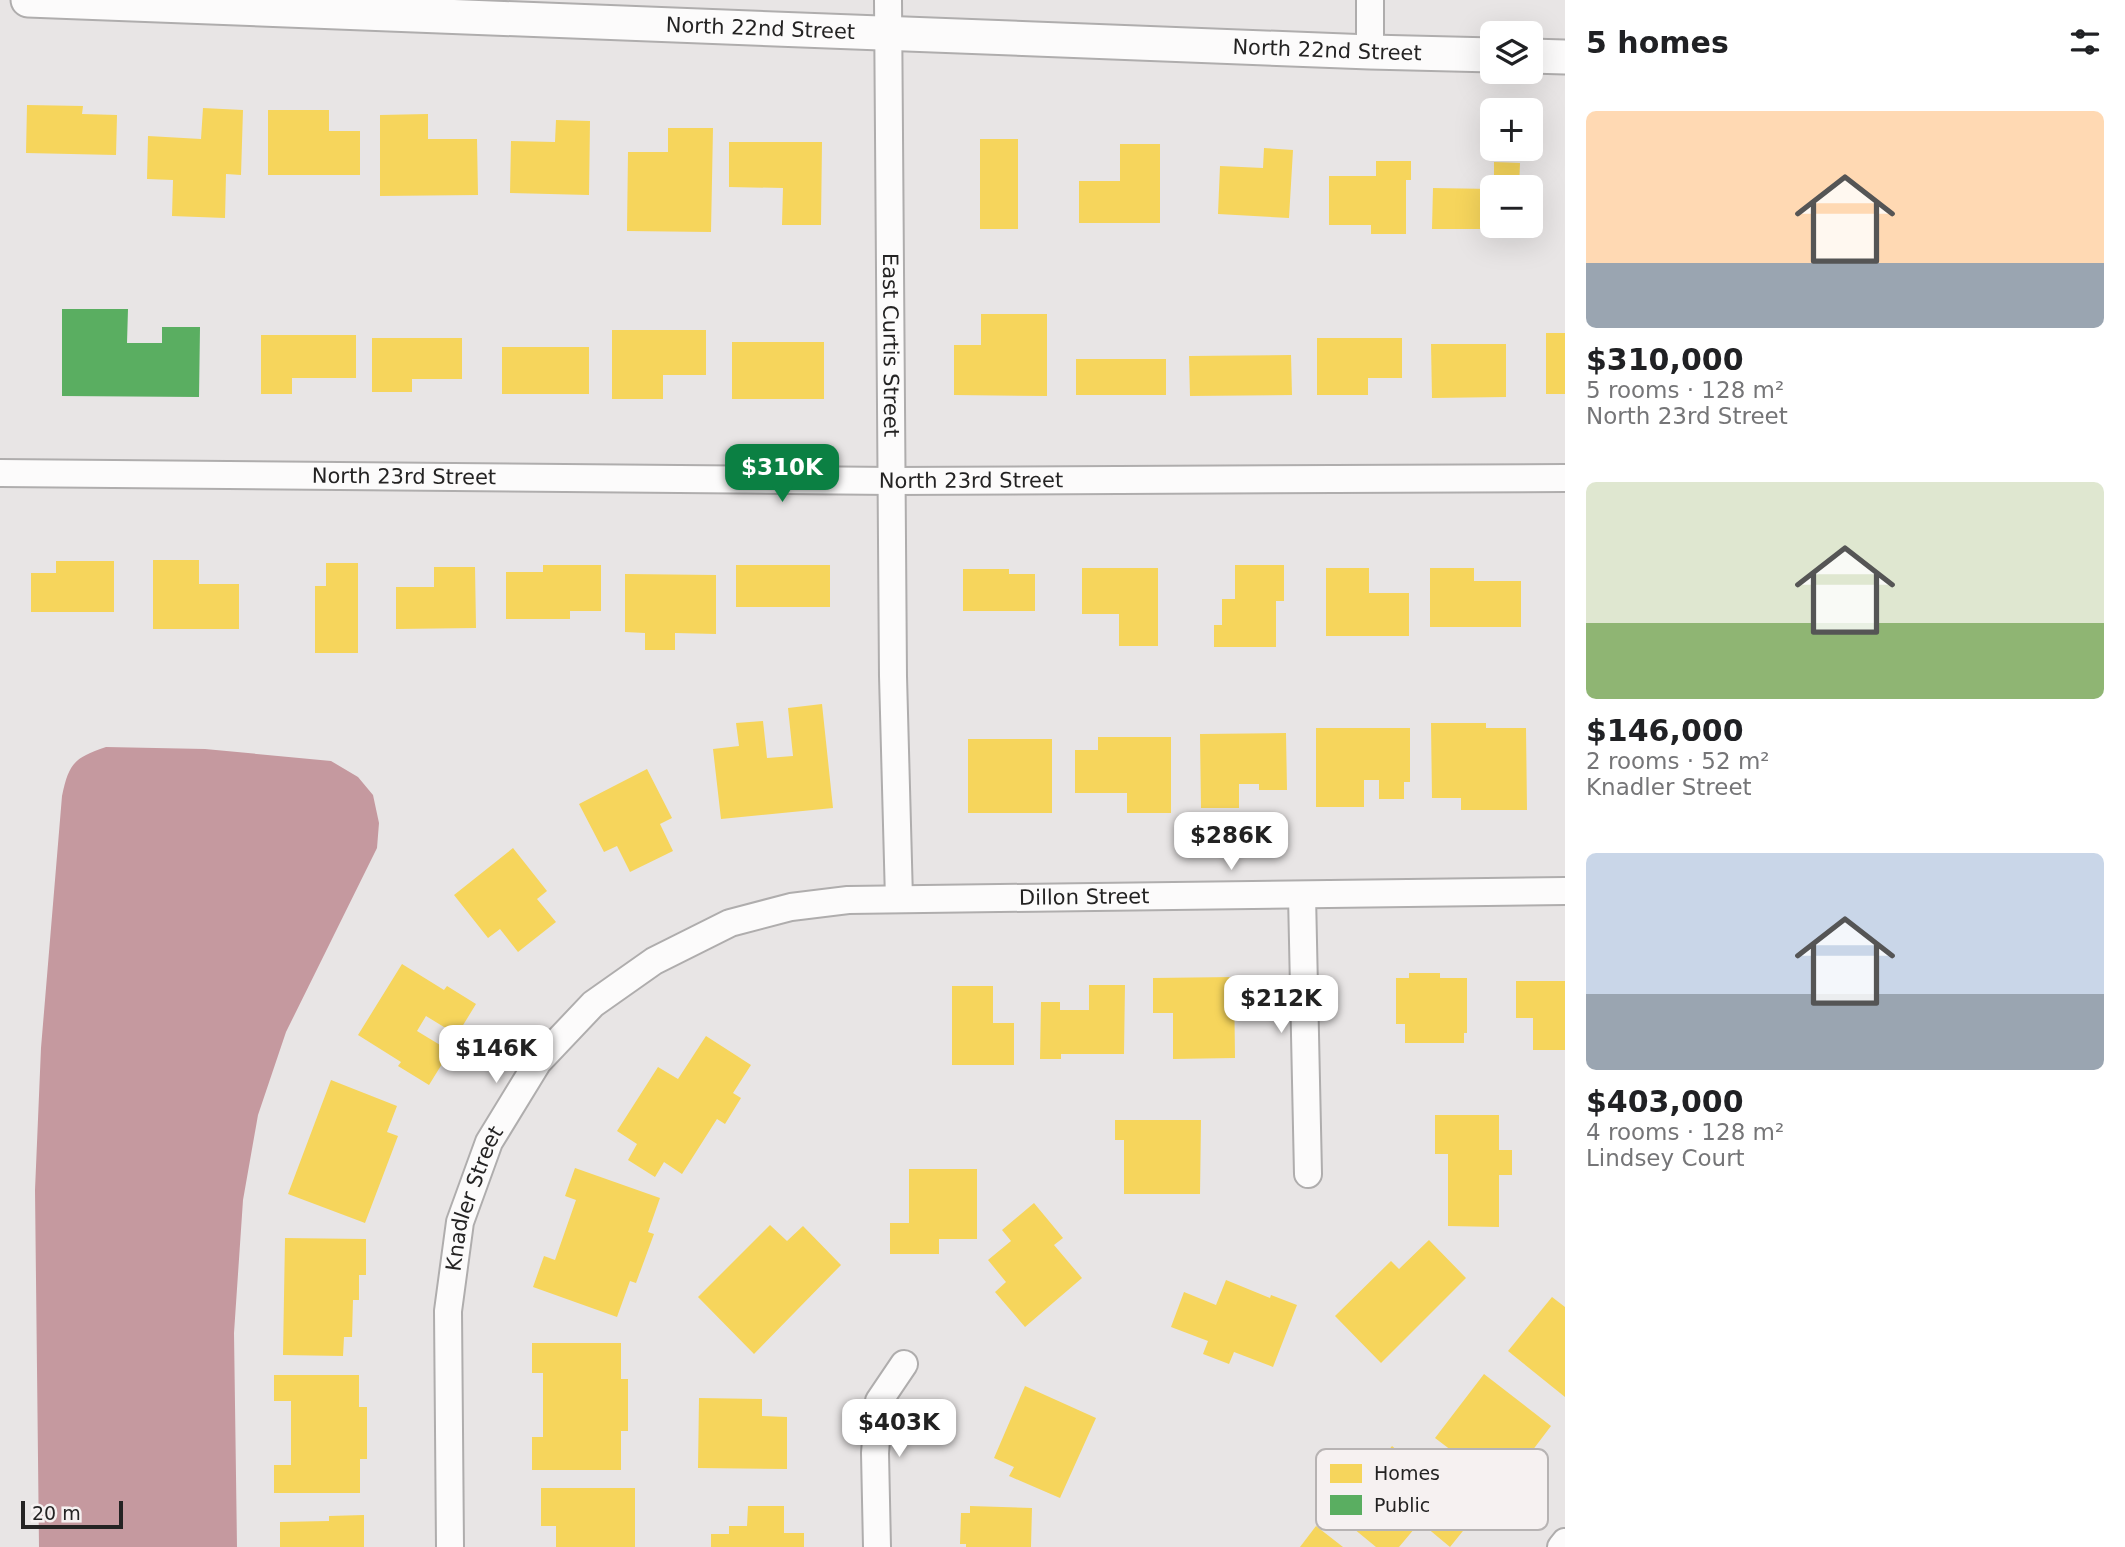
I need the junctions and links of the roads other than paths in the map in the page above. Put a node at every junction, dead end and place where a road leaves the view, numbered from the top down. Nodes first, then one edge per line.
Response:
1 (28, 0) edge
2 (888, 0) edge
3 (1370, 0) edge
4 (465, 9) edge
5 (888, 34) junction
6 (1370, 52) junction
7 (1480, 55) edge
8 (1543, 56) edge
9 (1565, 57) edge
10 (0, 473) edge
11 (1565, 478) edge
12 (892, 481) junction
13 (1565, 891) edge
14 (1302, 895) junction
15 (898, 899) junction
16 (1308, 1174) dead end
17 (904, 1364) dead end
18 (1565, 1542) edge
19 (450, 1547) edge
20 (877, 1547) edge
21 (1561, 1547) edge

1 - 4 street, North 22nd Street
2 - 5 street, East Curtis Street
3 - 6 street
4 - 5 street, North 22nd Street
5 - 6 street, North 22nd Street
5 - 12 street, East Curtis Street
6 - 7 street, North 22nd Street
8 - 9 street
10 - 12 street, North 23rd Street
11 - 12 street, North 23rd Street
12 - 15 street, East Curtis Street
13 - 14 street, Dillon Street
14 - 15 street, Dillon Street
14 - 16 street
15 - 19 street, Knadler Street
17 - 20 street
18 - 21 street

